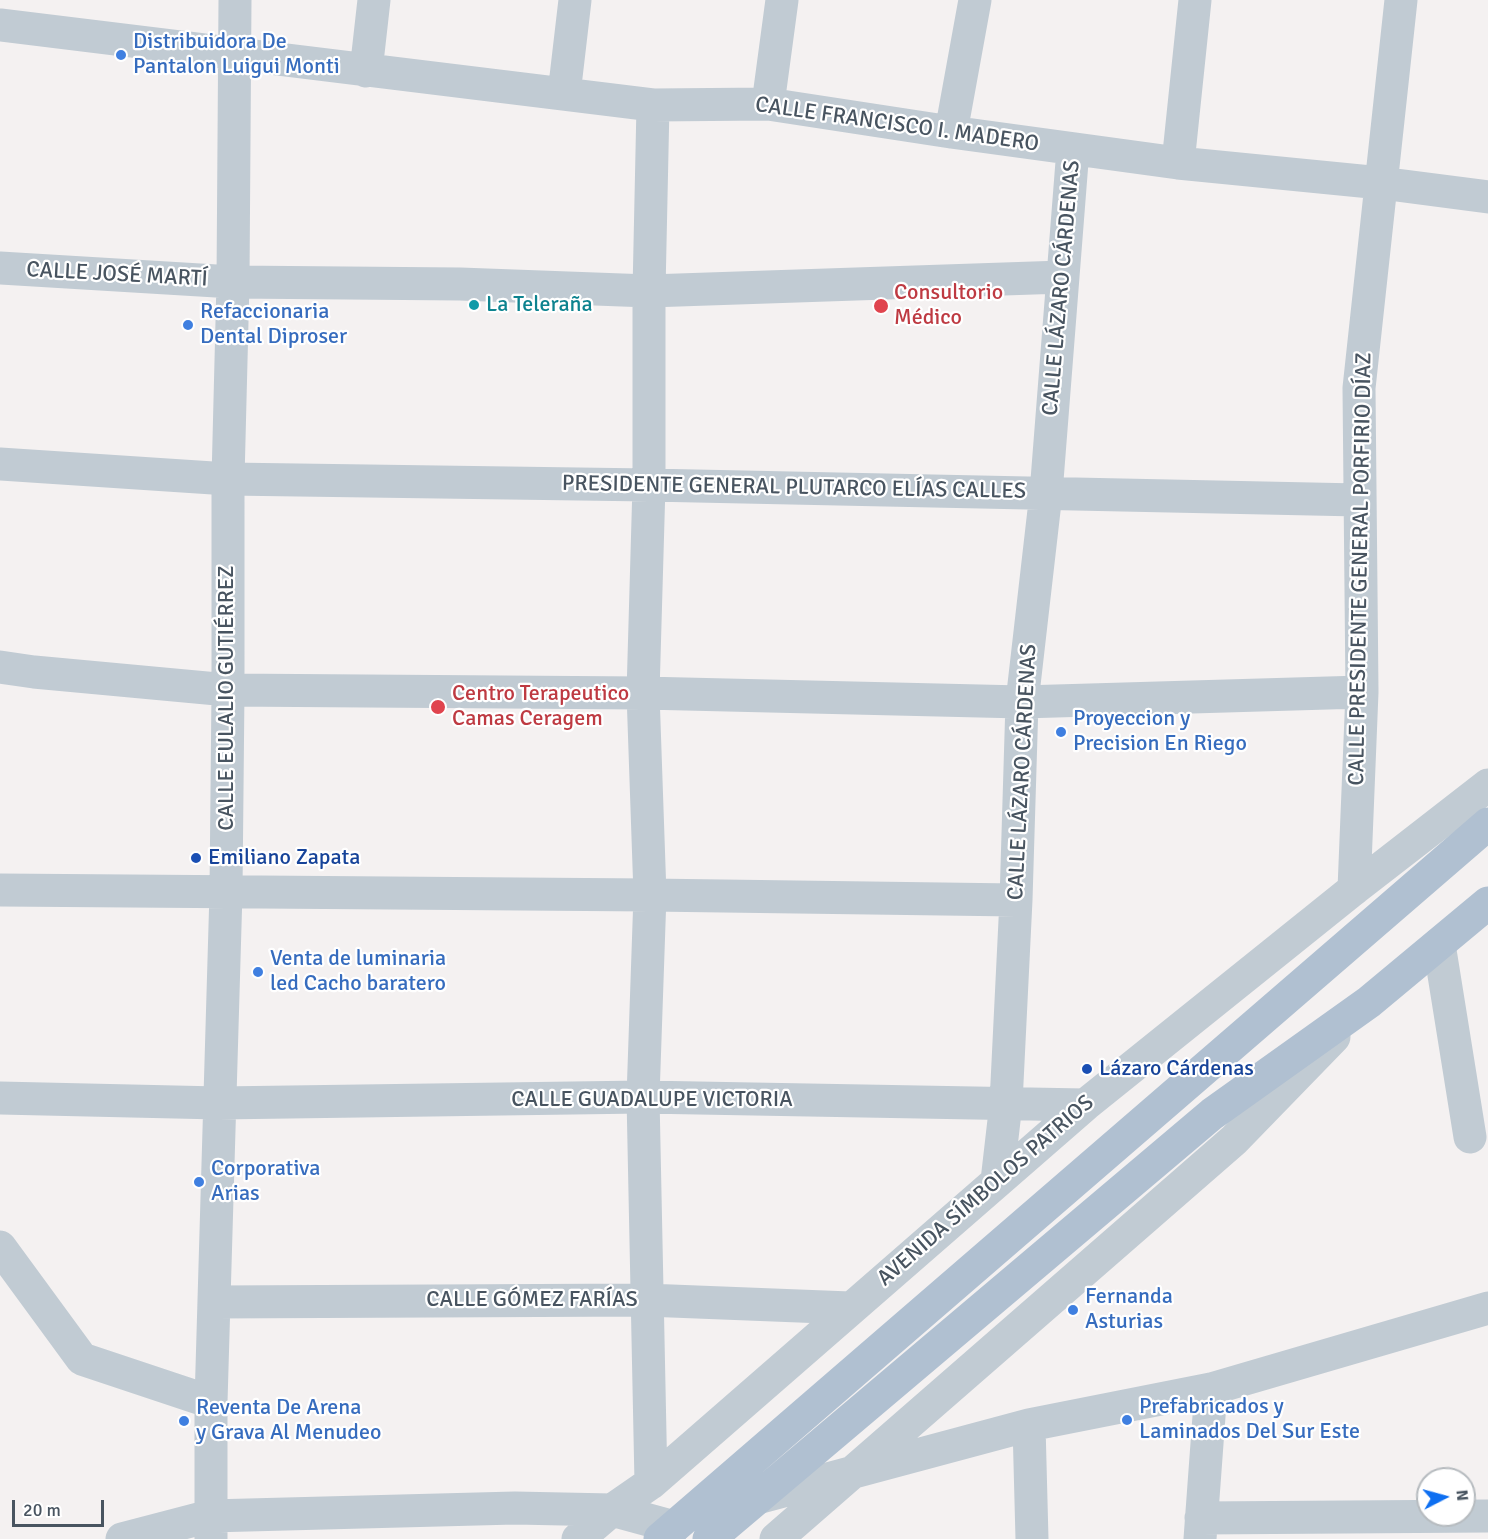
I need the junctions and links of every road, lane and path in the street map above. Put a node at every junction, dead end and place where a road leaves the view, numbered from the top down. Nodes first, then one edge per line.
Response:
1 (235, 0) edge
2 (374, 0) edge
3 (575, 0) edge
4 (782, 0) edge
5 (975, 0) edge
6 (1195, 0) edge
7 (1401, 0) edge
8 (0, 25) edge
9 (235, 53) junction
10 (366, 71) junction
11 (564, 94) junction
12 (768, 104) junction
13 (653, 105) junction
14 (951, 132) junction
15 (1073, 149) junction
16 (1178, 163) junction
17 (1381, 183) junction
18 (1488, 197) edge
19 (0, 268) edge
20 (1063, 278) junction
21 (233, 282) junction
22 (649, 291) junction
23 (0, 464) edge
24 (228, 479) junction
25 (649, 485) junction
26 (1046, 493) junction
27 (1359, 500) junction
28 (0, 666) edge
29 (228, 690) junction
30 (1362, 692) junction
31 (643, 693) junction
32 (1022, 702) junction
33 (1488, 785) edge
34 (1488, 824) edge
35 (1354, 889) junction
36 (0, 890) edge
37 (226, 892) junction
38 (650, 895) junction
39 (1016, 900) junction
40 (1488, 903) edge
41 (1439, 944) junction
42 (1369, 1002) junction
43 (643, 1097) junction
44 (0, 1098) edge
45 (219, 1103) junction
46 (1006, 1103) junction
47 (1085, 1105) junction
48 (1470, 1137) dead end
49 (997, 1180) junction
50 (0, 1247) edge
51 (646, 1300) junction
52 (215, 1302) junction
53 (850, 1308) junction
54 (1488, 1308) edge
55 (1211, 1389) junction
56 (211, 1401) junction
57 (1029, 1425) junction
58 (851, 1472) junction
59 (651, 1483) junction
60 (757, 1497) junction
61 (612, 1510) junction
62 (1488, 1516) edge
63 (211, 1528) edge
64 (1200, 1528) edge
65 (667, 1533) edge
66 (122, 1539) edge
67 (578, 1539) edge
68 (709, 1539) edge
69 (776, 1539) edge
70 (1032, 1539) edge

1 - 9 street, CALLE EULALIO GUTIÉRREZ
2 - 10 street
3 - 11 street
4 - 12 street
5 - 14 street
6 - 16 street
7 - 17 street, CALLE PRESIDENTE GENERAL PORFIRIO DÍAZ
8 - 9 street, CALLE FRANCISCO I. MADERO
9 - 10 street, CALLE FRANCISCO I. MADERO
9 - 21 street, CALLE EULALIO GUTIÉRREZ
10 - 11 street, CALLE FRANCISCO I. MADERO
11 - 13 street, CALLE FRANCISCO I. MADERO
12 - 13 street, CALLE FRANCISCO I. MADERO
12 - 14 street, CALLE FRANCISCO I. MADERO
13 - 22 street
14 - 15 street, CALLE FRANCISCO I. MADERO
15 - 16 street, CALLE FRANCISCO I. MADERO
15 - 20 street, CALLE LÁZARO CÁRDENAS
16 - 17 street, CALLE FRANCISCO I. MADERO
17 - 18 street, CALLE FRANCISCO I. MADERO
17 - 27 street, CALLE PRESIDENTE GENERAL PORFIRIO DÍAZ
19 - 21 street, CALLE JOSÉ MARTÍ
20 - 22 street, CALLE JOSÉ MARTÍ
20 - 26 street, CALLE LÁZARO CÁRDENAS
21 - 22 street, CALLE JOSÉ MARTÍ
21 - 24 street, CALLE EULALIO GUTIÉRREZ
22 - 25 street
23 - 24 street, PRESIDENTE GENERAL PLUTARCO ELÍAS CALLES
24 - 25 street, PRESIDENTE GENERAL PLUTARCO ELÍAS CALLES
24 - 29 street, CALLE EULALIO GUTIÉRREZ
25 - 26 street, PRESIDENTE GENERAL PLUTARCO ELÍAS CALLES
25 - 31 street
26 - 27 street, PRESIDENTE GENERAL PLUTARCO ELÍAS CALLES
26 - 32 street, CALLE LÁZARO CÁRDENAS
27 - 30 street, CALLE PRESIDENTE GENERAL PORFIRIO DÍAZ
28 - 29 street
29 - 31 street
29 - 37 street, CALLE EULALIO GUTIÉRREZ
30 - 32 street
30 - 35 street, CALLE PRESIDENTE GENERAL PORFIRIO DÍAZ
31 - 32 street
31 - 38 street
32 - 39 street, CALLE LÁZARO CÁRDENAS
33 - 35 street, AVENIDA SÍMBOLOS PATRIOS
34 - 65 main road
35 - 47 street, AVENIDA SÍMBOLOS PATRIOS
36 - 37 street
37 - 38 street
37 - 45 street, CALLE EULALIO GUTIÉRREZ
38 - 39 street
38 - 43 street
39 - 46 street, CALLE LÁZARO CÁRDENAS
40 - 41 main road
41 - 42 main road
41 - 48 street
42 - 58 street
42 - 60 main road
43 - 45 street, CALLE GUADALUPE VICTORIA
43 - 46 street, CALLE GUADALUPE VICTORIA
43 - 51 street
44 - 45 street, CALLE GUADALUPE VICTORIA
45 - 52 street, CALLE EULALIO GUTIÉRREZ
46 - 47 street, CALLE GUADALUPE VICTORIA
46 - 49 street, CALLE LÁZARO CÁRDENAS
47 - 49 street, AVENIDA SÍMBOLOS PATRIOS
49 - 53 street, AVENIDA SÍMBOLOS PATRIOS
50 - 56 street
51 - 52 street, CALLE GÓMEZ FARÍAS
51 - 53 street, CALLE GÓMEZ FARÍAS
51 - 59 street
52 - 56 street, CALLE EULALIO GUTIÉRREZ
53 - 59 street, AVENIDA SÍMBOLOS PATRIOS
54 - 55 street
55 - 57 street
55 - 64 street
56 - 63 street, CALLE EULALIO GUTIÉRREZ
57 - 58 street
57 - 70 street
58 - 60 street
58 - 69 street
59 - 61 street, AVENIDA SÍMBOLOS PATRIOS
60 - 68 main road
61 - 63 street
61 - 65 street
61 - 67 street, AVENIDA SÍMBOLOS PATRIOS
62 - 64 street
63 - 66 street

